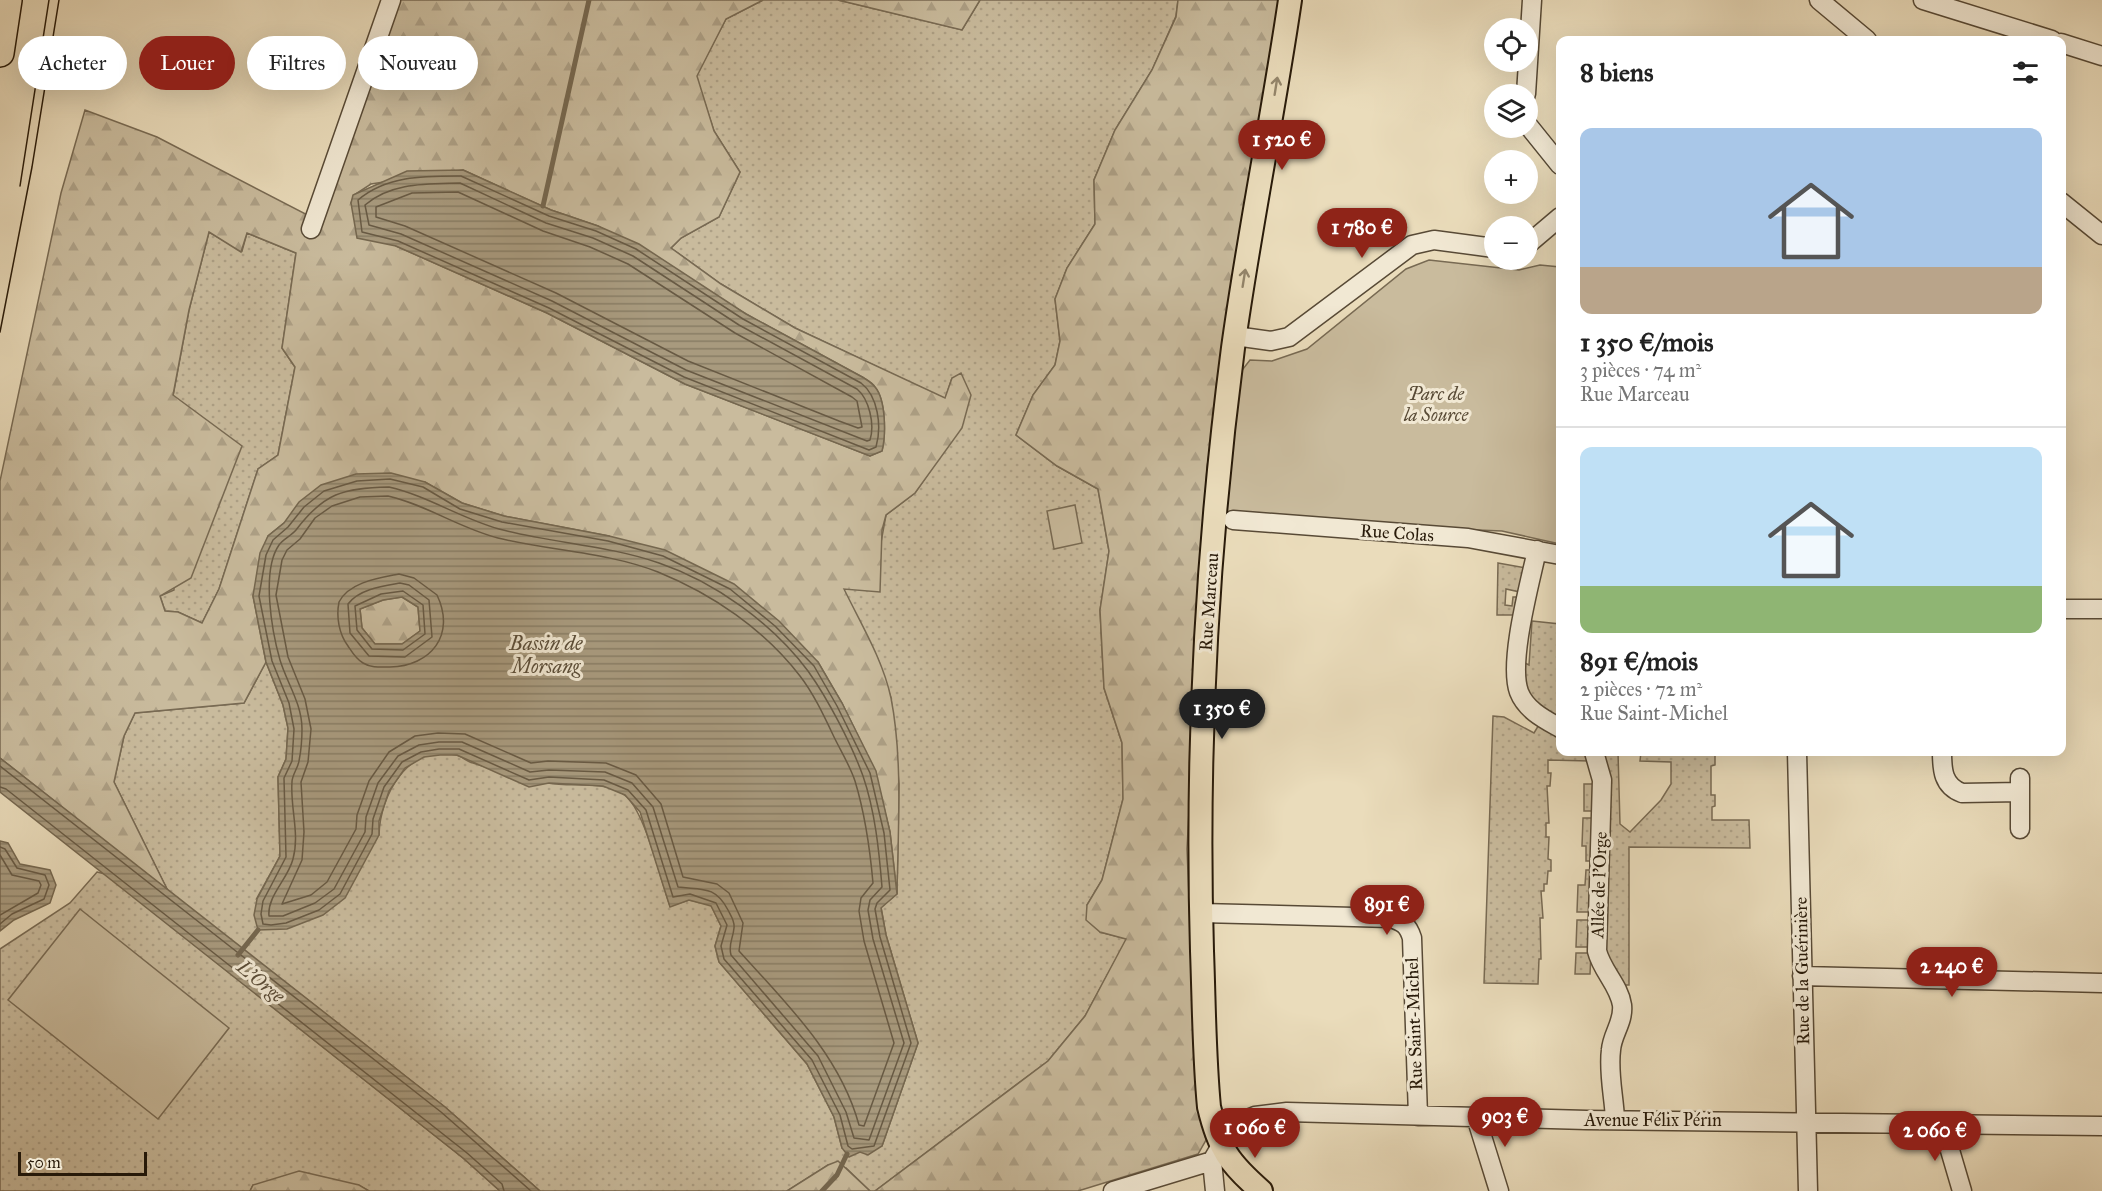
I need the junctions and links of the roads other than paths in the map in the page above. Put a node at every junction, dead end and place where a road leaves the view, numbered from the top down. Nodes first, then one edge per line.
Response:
1 (8, 0) edge
2 (391, 0) edge
3 (1290, 0) edge
4 (1532, 0) edge
5 (1819, 0) edge
6 (1923, 0) edge
7 (1862, 36) edge
8 (2039, 36) edge
9 (2066, 45) edge
10 (0, 52) edge
11 (2102, 56) edge
12 (1527, 84) edge
13 (1538, 138) edge
14 (1556, 160) edge
15 (2066, 206) edge
16 (1556, 221) edge
17 (311, 230) dead end
18 (1538, 236) edge
19 (2102, 236) edge
20 (1484, 247) edge
21 (1235, 336) junction
22 (1233, 520) dead end
23 (1537, 550) junction
24 (1556, 554) edge
25 (2066, 609) edge
26 (2102, 609) edge
27 (1556, 726) edge
28 (1595, 756) edge
29 (1797, 756) edge
30 (1943, 756) edge
31 (2020, 828) dead end
32 (1201, 914) junction
33 (1802, 976) junction
34 (2102, 983) edge
35 (1418, 1116) junction
36 (1476, 1117) junction
37 (1615, 1119) junction
38 (1807, 1120) junction
39 (1942, 1123) junction
40 (2102, 1126) edge
41 (1216, 1154) junction
42 (1113, 1191) edge
43 (1215, 1191) edge
44 (1261, 1191) edge
45 (1499, 1191) edge
46 (1808, 1191) edge
47 (1962, 1191) edge

1 - 10 highway
2 - 17 street
21 -> 3 main road, Rue Marceau
4 - 12 street
5 - 7 street
6 - 8 street
9 - 11 street
13 - 14 street
15 - 19 street
16 - 18 street
20 - 21 street
21 - 32 main road, Rue Marceau
22 - 23 street, Rue Colas
23 - 24 street, Rue Colas
23 - 27 street
25 - 26 street
28 - 37 street, Allée de l'Orge
29 - 33 street, Rue de la Guérinière
30 - 31 street
32 - 35 street, Rue Saint-Michel
32 - 41 main road, Rue Marceau
33 - 34 street
33 - 38 street, Rue de la Guérinière
35 - 36 street, Avenue Félix Périn
35 - 41 street, Avenue Félix Périn
36 - 37 street, Avenue Félix Périn
36 - 45 street
37 - 38 street, Avenue Félix Périn
38 - 39 street, Avenue Félix Périn
38 - 46 street, Rue de la Guérinière
39 - 40 street, Avenue Félix Périn
39 - 47 street
41 - 42 street
41 - 43 street
41 - 44 main road, Rue Marceau

